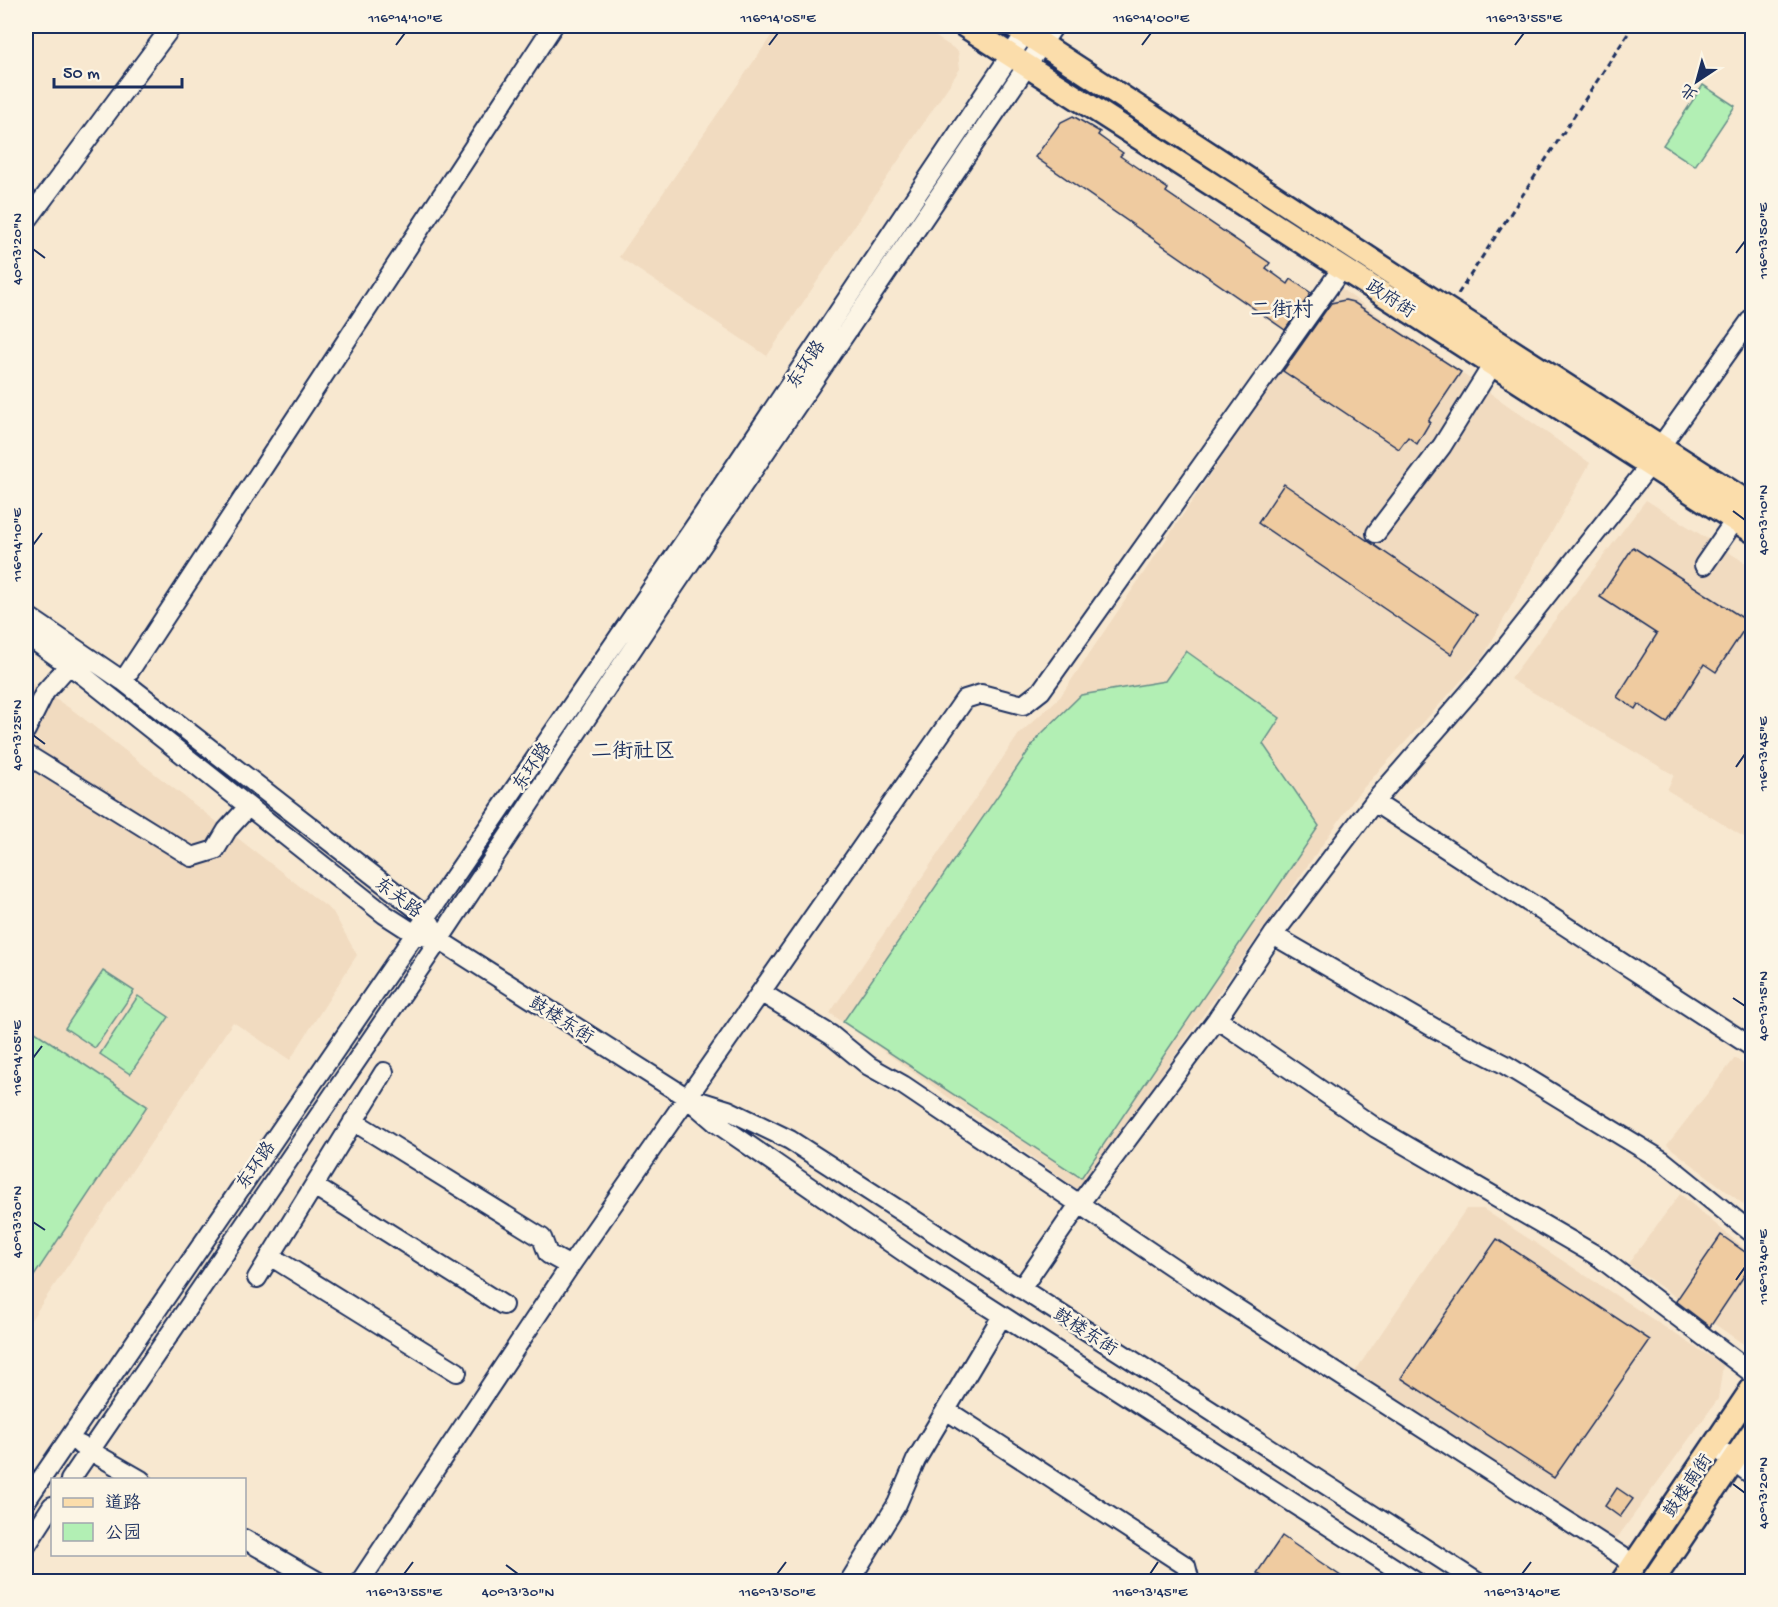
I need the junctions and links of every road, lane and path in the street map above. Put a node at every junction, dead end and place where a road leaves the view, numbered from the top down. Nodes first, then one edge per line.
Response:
1 (172, 26) edge
2 (553, 26) edge
3 (965, 26) edge
4 (1054, 26) edge
5 (1633, 26) edge
6 (1028, 32) edge
7 (1020, 61) junction
8 (26, 222) edge
9 (1343, 267) junction
10 (1448, 310) junction
11 (1752, 318) edge
12 (1493, 364) junction
13 (1655, 456) junction
14 (1752, 505) edge
15 (1744, 526) edge
16 (1376, 534) dead end
17 (1704, 565) dead end
18 (26, 615) edge
19 (26, 635) edge
20 (69, 665) junction
21 (123, 681) junction
22 (26, 730) edge
23 (26, 754) edge
24 (1374, 802) junction
25 (248, 807) junction
26 (427, 917) junction
27 (415, 934) junction
28 (1274, 935) junction
29 (439, 940) junction
30 (762, 993) junction
31 (1217, 1019) junction
32 (1752, 1047) edge
33 (384, 1072) dead end
34 (686, 1097) junction
35 (353, 1121) junction
36 (314, 1186) junction
37 (1080, 1203) junction
38 (1752, 1233) edge
39 (270, 1257) junction
40 (570, 1266) junction
41 (256, 1278) dead end
42 (1021, 1289) junction
43 (502, 1305) dead end
44 (1002, 1316) junction
45 (457, 1372) dead end
46 (1752, 1373) edge
47 (1752, 1389) edge
48 (946, 1410) junction
49 (1752, 1432) edge
50 (68, 1439) junction
51 (1714, 1446) junction
52 (90, 1450) junction
53 (1734, 1459) junction
54 (1752, 1475) edge
55 (71, 1478) edge
56 (139, 1478) edge
57 (26, 1501) edge
58 (51, 1508) edge
59 (246, 1540) edge
60 (26, 1546) edge
61 (1628, 1573) edge
62 (319, 1581) edge
63 (360, 1581) edge
64 (849, 1581) edge
65 (1190, 1581) edge
66 (1416, 1581) edge
67 (1477, 1581) edge
68 (1652, 1581) edge

1 - 8 street
2 - 21 street
3 - 7 main road, 政府街
4 - 6 street, 东环路
5 - 10 path
6 - 7 street, 东环路
6 - 10 main road, 政府街
7 - 9 main road, 政府街
7 - 26 street, 东环路
7 - 29 street, 东环路
9 - 12 main road, 政府街
9 - 30 street
10 - 13 main road, 政府街
11 - 13 street
12 - 13 main road, 政府街
12 - 16 street
13 - 14 main road, 政府街
13 - 15 main road, 政府街
13 - 24 street
15 - 17 street
18 - 21 street, 东关路
19 - 20 street, 东关路
20 - 22 street
20 - 25 street, 东关路
21 - 26 street, 东关路
23 - 25 street
24 - 28 street
24 - 32 street
25 - 27 street, 东关路
26 - 27 street, 东环路
26 - 29 street, 东关路
27 - 29 street, 东关路
27 - 50 street, 东环路
28 - 31 street
28 - 38 street
29 - 34 street, 鼓楼东街
29 - 52 street, 东环路
30 - 34 street
30 - 37 street
31 - 37 street
31 - 46 street
33 - 35 street
34 - 40 street
34 - 42 street, 鼓楼东街
34 - 44 street, 鼓楼东街
35 - 36 street
35 - 40 street
36 - 39 street
36 - 43 street
37 - 42 street
37 - 61 street
39 - 41 street
39 - 45 street
40 - 63 street
42 - 67 street, 鼓楼东街
44 - 48 street
44 - 66 street, 鼓楼东街
47 - 51 main road, 鼓楼南街
48 - 64 street
48 - 65 street
49 - 53 main road, 鼓楼南街
50 - 52 street
50 - 57 street, 东环路
51 - 53 street
51 - 61 main road, 鼓楼南街
52 - 55 street, 东环路
52 - 56 street
53 - 54 street
53 - 68 main road, 鼓楼南街
58 - 60 street
59 - 62 street

